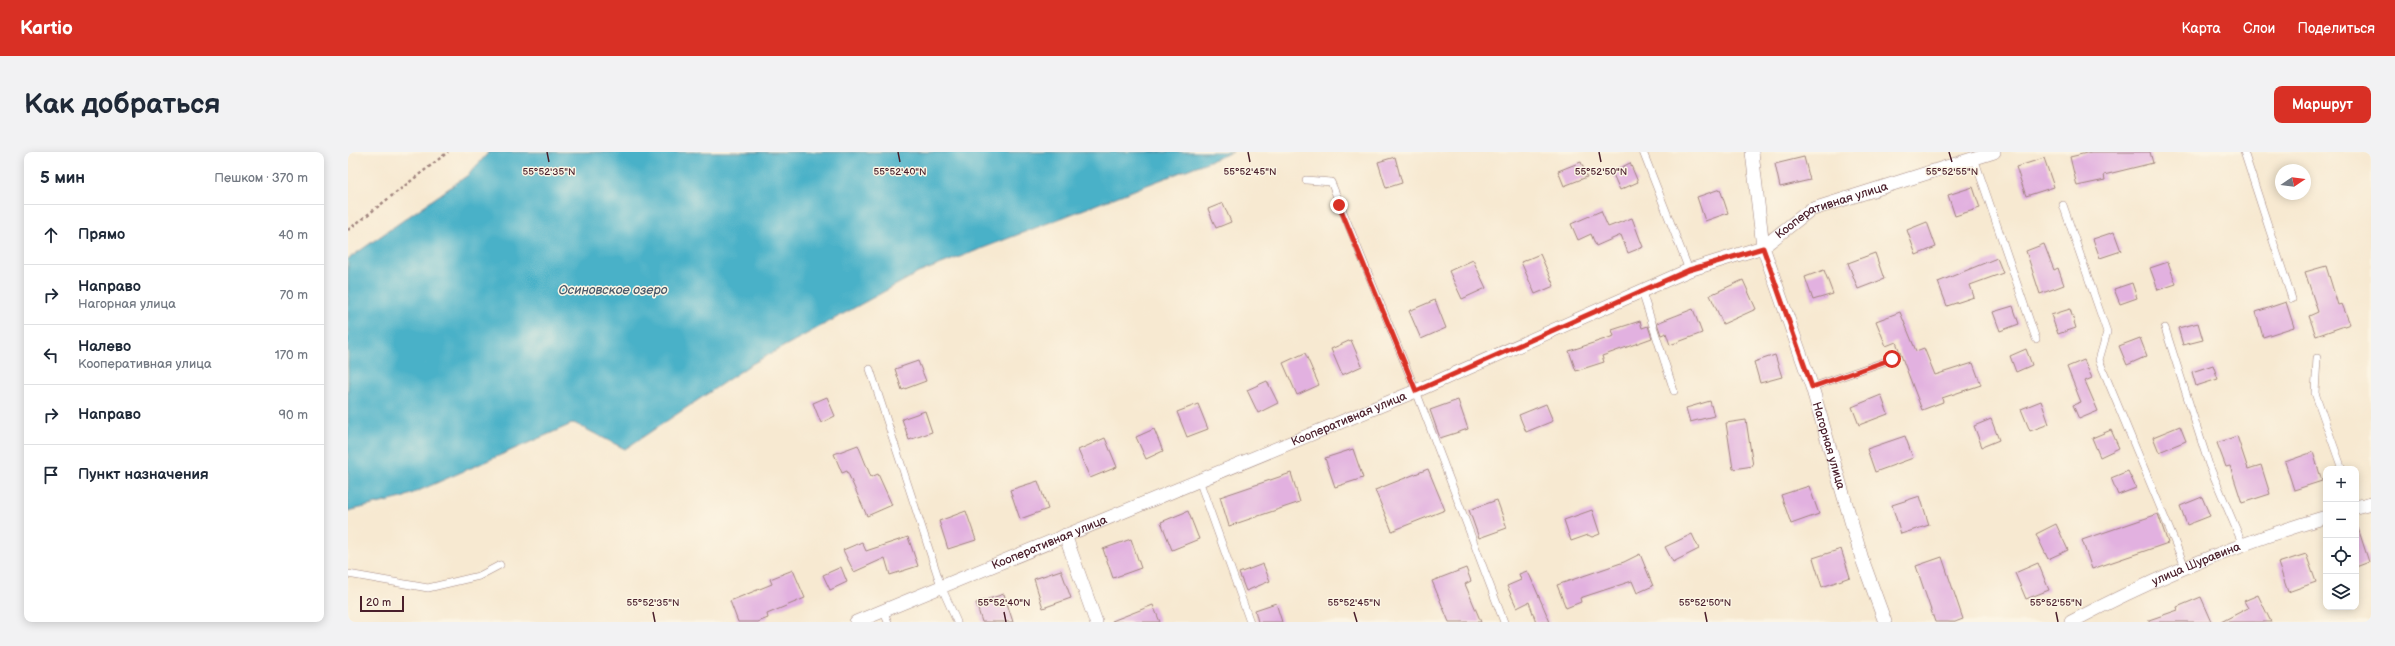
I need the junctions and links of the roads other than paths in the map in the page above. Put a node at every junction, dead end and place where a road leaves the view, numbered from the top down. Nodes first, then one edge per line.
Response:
1 (1643, 152) edge
2 (1752, 152) edge
3 (1994, 152) edge
4 (2244, 152) edge
5 (1974, 158) junction
6 (1306, 180) dead end
7 (2063, 205) dead end
8 (1763, 248) junction
9 (1689, 270) junction
10 (1642, 292) junction
11 (2292, 298) dead end
12 (2165, 328) dead end
13 (2036, 339) dead end
14 (2317, 358) dead end
15 (1892, 359) dead end
16 (870, 369) dead end
17 (1812, 387) junction
18 (1416, 391) junction
19 (1674, 391) dead end
20 (2341, 466) edge
21 (1199, 480) junction
22 (2371, 503) edge
23 (2359, 506) edge
24 (2323, 518) edge
25 (1065, 535) junction
26 (2243, 545) junction
27 (500, 565) dead end
28 (2186, 568) junction
29 (348, 574) edge
30 (941, 586) junction
31 (886, 616) edge
32 (856, 622) edge
33 (957, 622) edge
34 (1096, 622) edge
35 (1250, 622) edge
36 (1504, 622) edge
37 (1885, 622) edge
38 (2071, 622) edge

1 - 9 lane
2 - 8 street, Нагорная улица
3 - 5 street, Кооперативная улица
4 - 11 lane
5 - 8 street, Кооперативная улица
5 - 13 lane
6 - 18 lane
7 - 28 lane
8 - 9 street, Кооперативная улица
8 - 17 street, Нагорная улица
9 - 10 street, Кооперативная улица
10 - 18 street, Кооперативная улица
10 - 19 lane
12 - 26 lane
14 - 20 lane
15 - 17 lane
16 - 30 lane
17 - 37 street, Нагорная улица
18 - 21 street, Кооперативная улица
18 - 36 lane
21 - 25 street, Кооперативная улица
21 - 35 lane
22 - 23 street
24 - 26 street, улица Шуравина
25 - 30 street, Кооперативная улица
25 - 34 street
26 - 28 street, улица Шуравина
27 - 29 lane
28 - 38 street, улица Шуравина
30 - 31 street, Кооперативная улица
30 - 33 lane
31 - 32 street, Кооперативная улица

